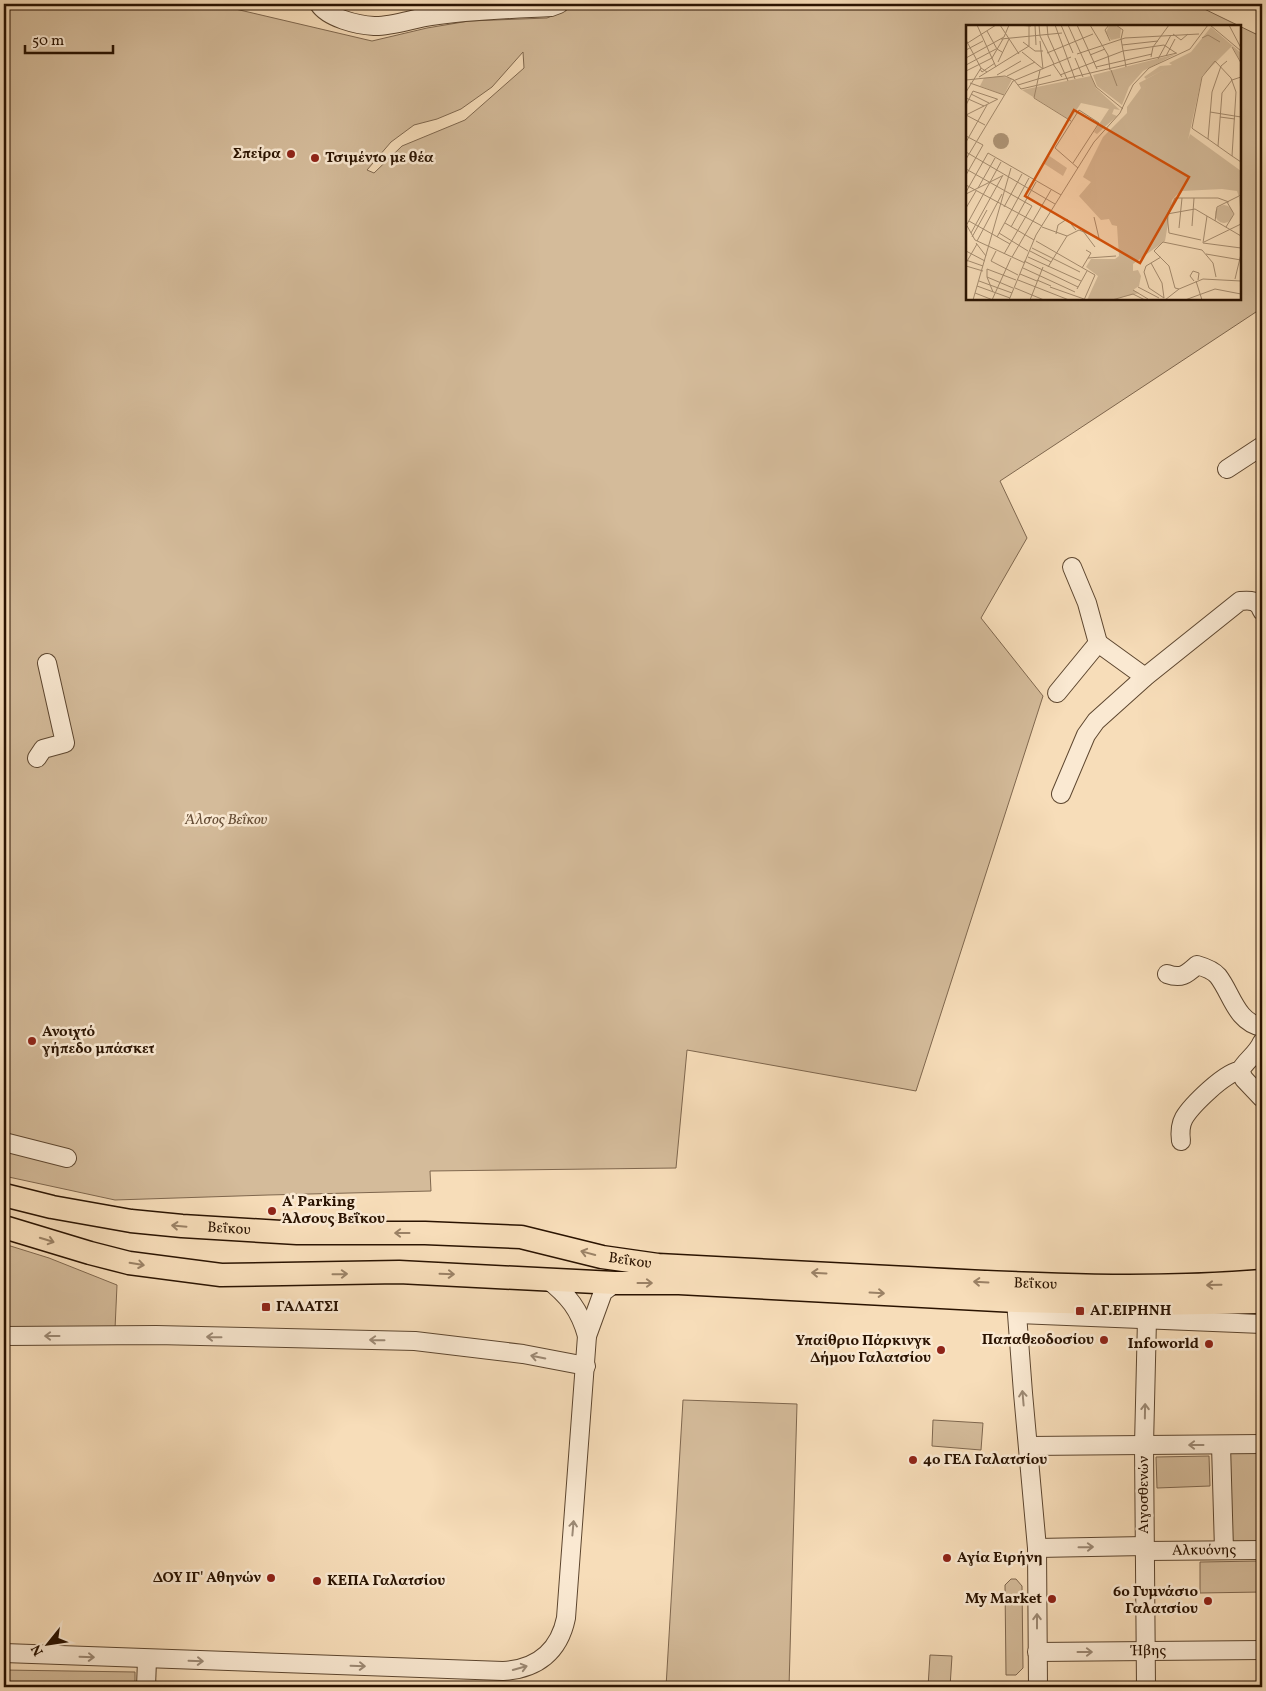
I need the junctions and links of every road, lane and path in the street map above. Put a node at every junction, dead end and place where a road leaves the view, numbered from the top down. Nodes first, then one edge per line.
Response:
1 (553, 5) edge
2 (324, 9) edge
3 (1262, 446) edge
4 (1228, 469) dead end
5 (1072, 567) dead end
6 (1262, 611) edge
7 (1098, 643) junction
8 (47, 663) dead end
9 (1145, 677) junction
10 (1057, 693) dead end
11 (37, 758) dead end
12 (1061, 794) dead end
13 (1167, 974) dead end
14 (1262, 1027) edge
15 (1262, 1042) edge
16 (1240, 1071) junction
17 (1262, 1098) edge
18 (1181, 1141) dead end
19 (4, 1142) edge
20 (66, 1158) dead end
21 (4, 1195) edge
22 (4, 1227) edge
23 (547, 1279) junction
24 (1262, 1281) edge
25 (615, 1283) junction
26 (1262, 1302) edge
27 (1017, 1307) junction
28 (1149, 1311) junction
29 (1262, 1324) edge
30 (4, 1336) edge
31 (587, 1336) junction
32 (586, 1366) junction
33 (1262, 1444) edge
34 (1144, 1445) junction
35 (1222, 1445) junction
36 (1028, 1446) junction
37 (1037, 1548) junction
38 (1145, 1548) junction
39 (1224, 1550) junction
40 (1262, 1550) edge
41 (1262, 1650) edge
42 (1146, 1651) junction
43 (1036, 1652) junction
44 (4, 1653) edge
45 (147, 1660) junction
46 (146, 1687) edge
47 (1038, 1687) edge
48 (1146, 1687) edge

1 - 2 street
3 - 4 street
5 - 7 street
6 - 9 street
7 - 9 street
7 - 10 street
8 - 11 street
9 - 12 street
13 - 14 street
15 - 16 street
16 - 17 street
16 - 18 street
19 - 20 street
24 -> 21 main road, Βεΐκου
22 -> 23 main road, Βεΐκου
23 - 25 main road, Βεΐκου
23 - 31 street
25 -> 27 main road, Βεΐκου
25 - 31 street
26 - 28 main road, Βεΐκου
27 - 28 main road, Βεΐκου
36 -> 27 street
28 - 29 street
34 -> 28 street, Αιγοσθενών
32 -> 30 street
31 - 32 street
45 -> 32 street
33 - 35 street
35 -> 34 street
34 - 36 street
34 - 38 street, Αιγοσθενών
35 - 39 street
36 - 37 street
37 -> 38 street, Αλκυόνης
43 -> 37 street
38 - 39 street, Αλκυόνης
38 - 42 street, Αιγοσθενών
39 - 40 street, Αλκυόνης
41 - 42 street, Ήβης
43 -> 42 street, Ήβης
42 - 48 street, Αιγοσθενών
43 - 47 street
44 -> 45 street
45 - 46 street

